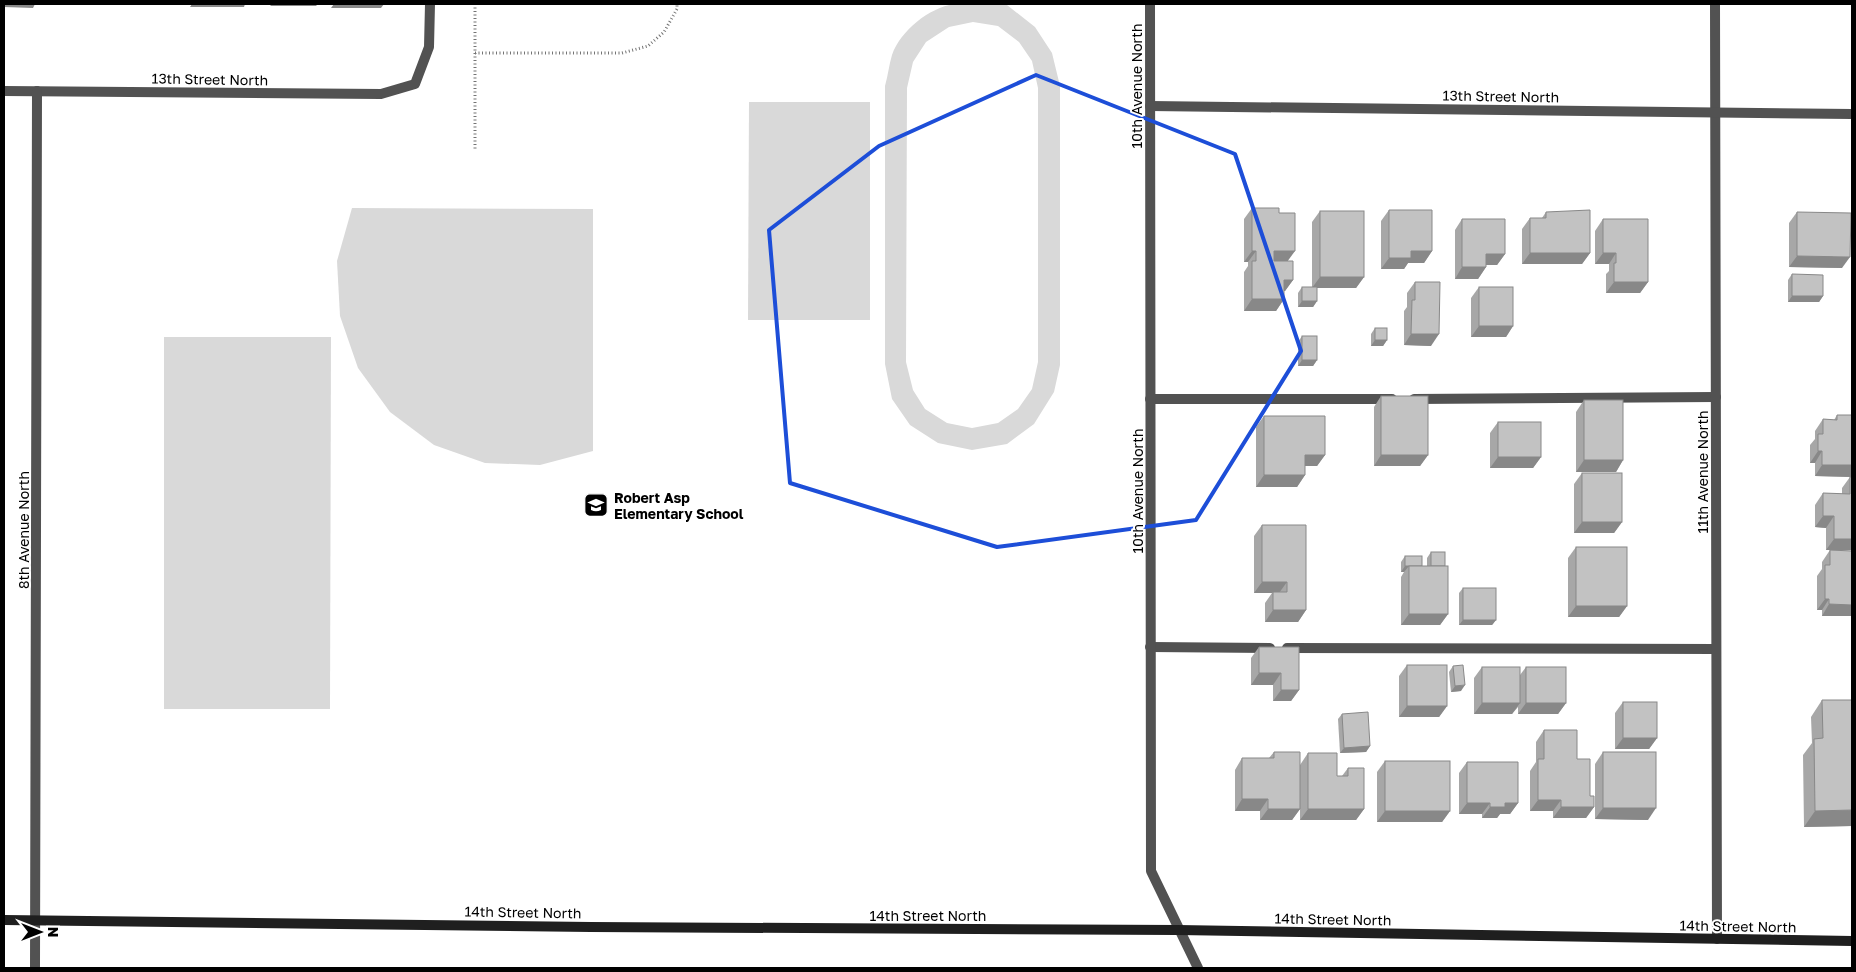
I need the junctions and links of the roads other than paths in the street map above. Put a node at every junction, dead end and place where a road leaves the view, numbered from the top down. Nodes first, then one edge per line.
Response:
1 (430, 4) edge
2 (1150, 4) edge
3 (1715, 4) edge
4 (4, 91) edge
5 (37, 92) junction
6 (1150, 106) junction
7 (1715, 112) junction
8 (1852, 114) edge
9 (1716, 397) junction
10 (1150, 399) junction
11 (1150, 647) junction
12 (1716, 649) junction
13 (4, 920) edge
14 (35, 920) junction
15 (1178, 930) junction
16 (1717, 940) junction
17 (1852, 941) edge
18 (35, 968) edge
19 (1198, 968) edge

1 - 5 street, 13th Street North
2 - 6 street, 10th Avenue North
3 - 7 street, 11th Avenue North
4 - 5 street, 13th Street North
5 - 14 street, 8th Avenue North
6 - 7 street, 13th Street North
6 - 10 street, 10th Avenue North
7 - 8 street, 13th Street North
7 - 9 street, 11th Avenue North
9 - 10 street
9 - 12 street, 11th Avenue North
10 - 11 street, 10th Avenue North
11 - 12 street
11 - 15 street, 10th Avenue North
12 - 16 street, 11th Avenue North
13 - 14 street, 14th Street North
14 - 15 street, 14th Street North
14 - 18 street, 8th Avenue North
15 - 16 street, 14th Street North
15 - 19 street, 10th Avenue North
16 - 17 street, 14th Street North

